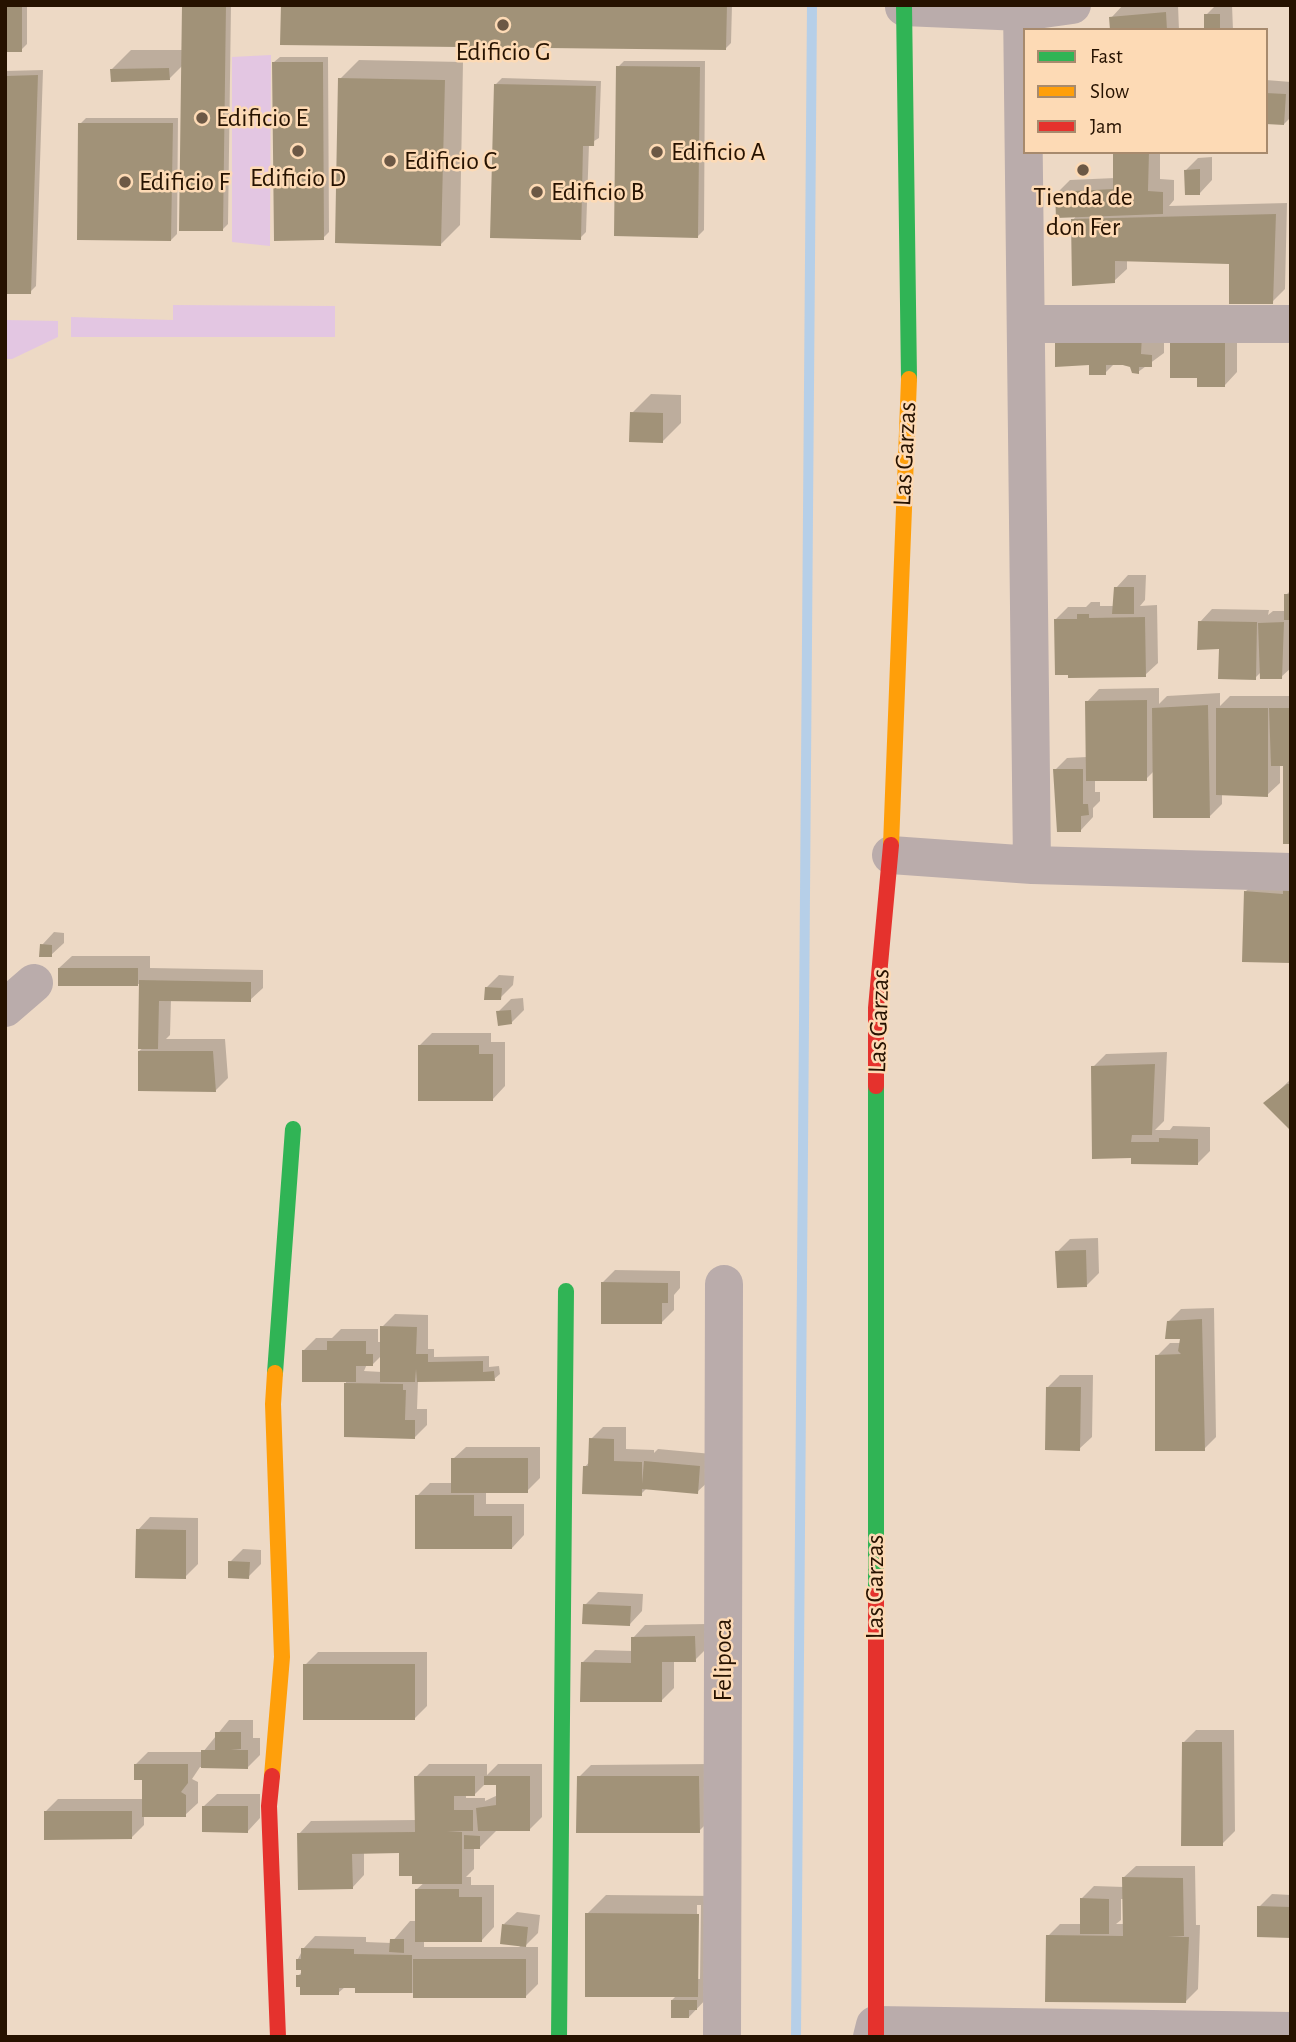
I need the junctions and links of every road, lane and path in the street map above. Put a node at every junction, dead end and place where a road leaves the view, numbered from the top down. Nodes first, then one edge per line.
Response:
1 (1072, 5) edge
2 (904, 6) edge
3 (1022, 9) edge
4 (1023, 62) edge
5 (1025, 154) edge
6 (1028, 324) junction
7 (1291, 324) edge
8 (891, 855) junction
9 (1032, 865) junction
10 (1291, 872) edge
11 (34, 983) dead end
12 (5, 1008) edge
13 (293, 1129) dead end
14 (724, 1284) dead end
15 (566, 1291) dead end
16 (1291, 2031) edge
17 (874, 2033) edge
18 (278, 2037) edge
19 (559, 2037) edge
20 (722, 2037) edge

1 - 3 street
2 - 3 street
2 - 8 street, Las Garzas
3 - 4 street
5 - 6 street
6 - 7 street
6 - 9 street
8 - 9 street
8 - 17 street, Las Garzas
9 - 10 street
11 - 12 street
13 - 18 street
14 - 20 street, Felipoca
15 - 19 street
16 - 17 street

